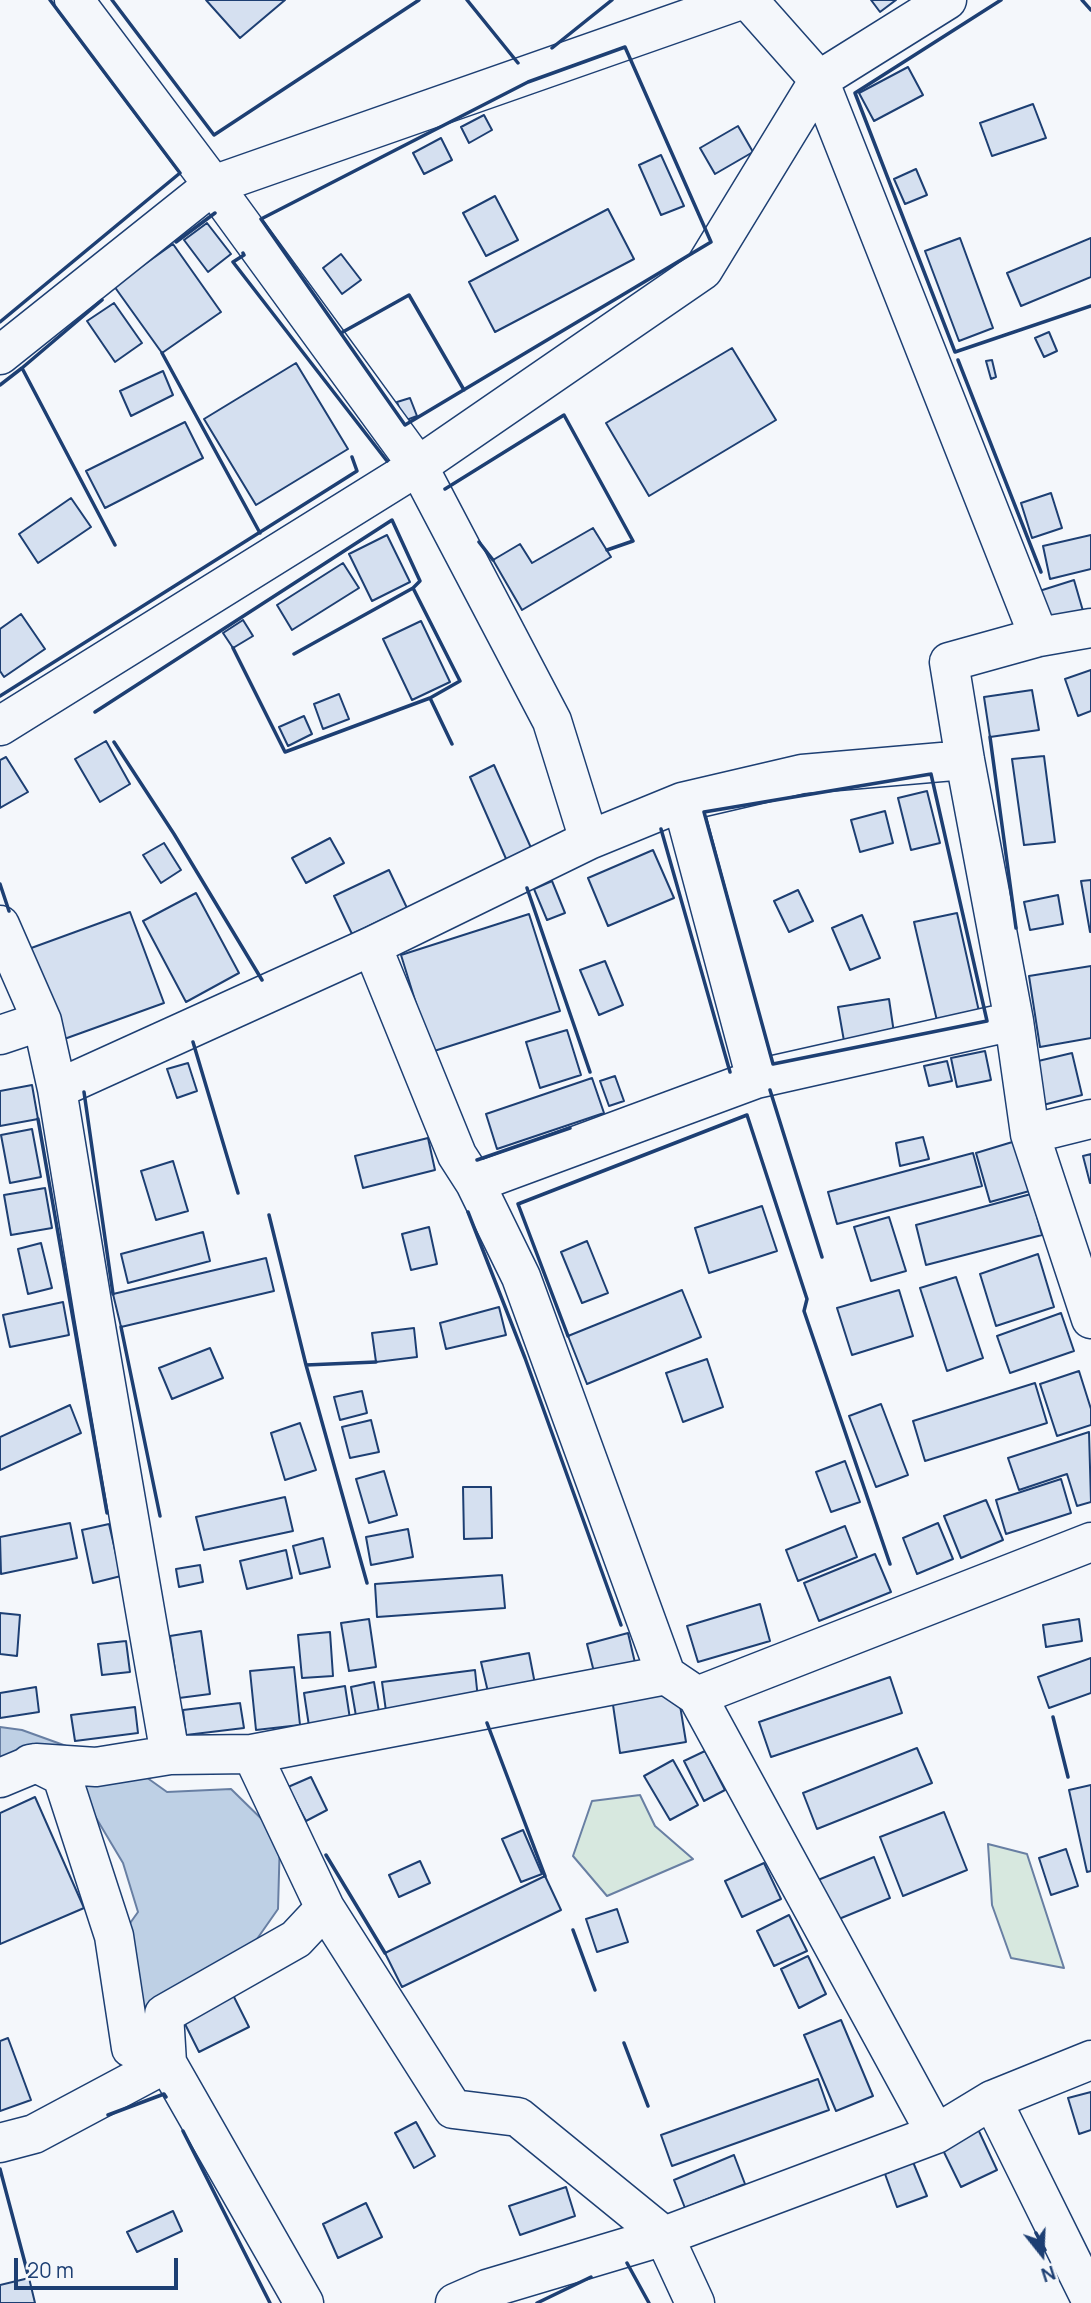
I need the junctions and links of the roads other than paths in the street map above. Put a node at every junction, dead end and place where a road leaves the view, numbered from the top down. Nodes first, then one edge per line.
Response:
1 (74, 0) edge
2 (741, 0) edge
3 (748, 0) edge
4 (947, 0) edge
5 (820, 80) junction
6 (213, 185) junction
7 (0, 355) edge
8 (418, 466) junction
9 (1091, 628) edge
10 (1039, 637) junction
11 (0, 726) edge
12 (965, 760) junction
13 (682, 802) junction
14 (589, 839) junction
15 (0, 925) edge
16 (372, 946) junction
17 (42, 1021) junction
18 (1014, 1021) junction
19 (0, 1035) edge
20 (756, 1079) junction
21 (57, 1089) junction
22 (1091, 1119) edge
23 (1030, 1134) junction
24 (475, 1183) junction
25 (1091, 1319) edge
26 (1091, 1542) edge
27 (682, 1686) junction
28 (252, 1754) junction
29 (170, 1755) junction
30 (18, 1765) edge
31 (0, 1778) edge
32 (324, 1908) junction
33 (1091, 2060) edge
34 (167, 2063) junction
35 (992, 2100) junction
36 (936, 2134) junction
37 (0, 2143) edge
38 (664, 2236) junction
39 (1091, 2300) edge
40 (304, 2303) edge
41 (455, 2303) edge
42 (695, 2303) edge

1 - 6 street
2 - 6 street
3 - 5 street
4 - 5 street
5 - 8 street
5 - 10 street
6 - 7 street
6 - 8 street
8 - 11 street
8 - 14 street
9 - 10 street
10 - 12 street
12 - 13 street
12 - 18 street
13 - 14 street
13 - 20 street
14 - 16 street
15 - 17 street
16 - 21 street
16 - 24 street
17 - 19 street
17 - 21 street
18 - 20 street
18 - 23 street
20 - 24 street
21 - 29 street
22 - 23 street
23 - 25 street
24 - 27 street
26 - 27 street
27 - 28 street
27 - 36 street
28 - 29 street
28 - 32 street
29 - 30 street
30 - 31 street
30 - 34 street
32 - 34 street
32 - 38 street
33 - 35 street
34 - 37 street
34 - 40 street
35 - 36 street
35 - 39 street
36 - 38 street
38 - 41 street
38 - 42 street

